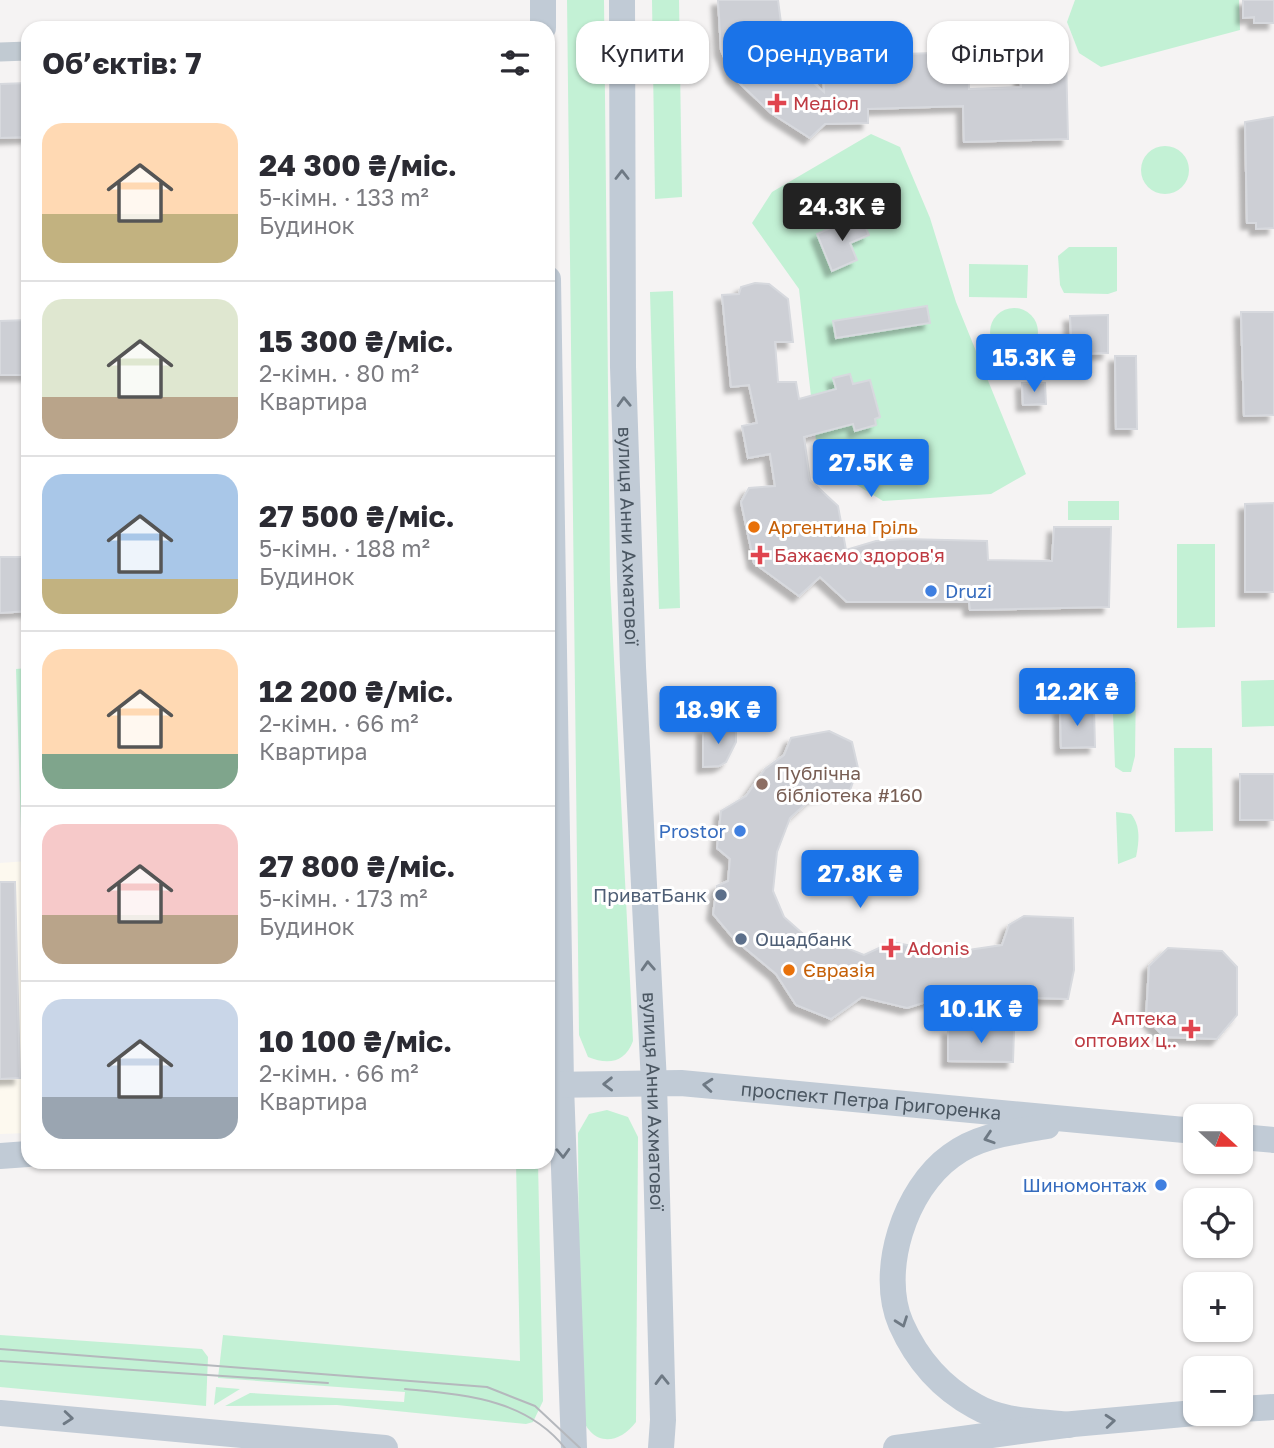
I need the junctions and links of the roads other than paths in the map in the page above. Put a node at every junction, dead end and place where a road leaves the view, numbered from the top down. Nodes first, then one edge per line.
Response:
1 (543, 0) edge
2 (622, 0) edge
3 (543, 21) edge
4 (21, 51) edge
5 (0, 52) edge
6 (654, 1083) junction
7 (555, 1084) edge
8 (555, 1102) edge
9 (1080, 1120) junction
10 (1183, 1130) edge
11 (1253, 1138) edge
12 (1274, 1140) edge
13 (21, 1154) edge
14 (0, 1156) edge
15 (1274, 1407) edge
16 (1253, 1408) edge
17 (0, 1413) edge
18 (1183, 1414) edge
19 (1069, 1425) junction
20 (386, 1448) edge
21 (574, 1448) edge
22 (661, 1448) edge
23 (896, 1448) edge

1 - 3 main road
6 -> 2 main road, вулиця Анни Ахматової
4 - 5 street
6 -> 7 main road, проспект Петра Григоренка
9 -> 6 main road, проспект Петра Григоренка
22 -> 6 main road, вулиця Анни Ахматової
8 -> 21 main road
9 - 10 main road, проспект Петра Григоренка
9 -> 19 main road
11 - 12 main road
13 - 14 main road
15 - 16 main road
17 -> 20 main road
19 -> 18 main road
19 - 23 main road

